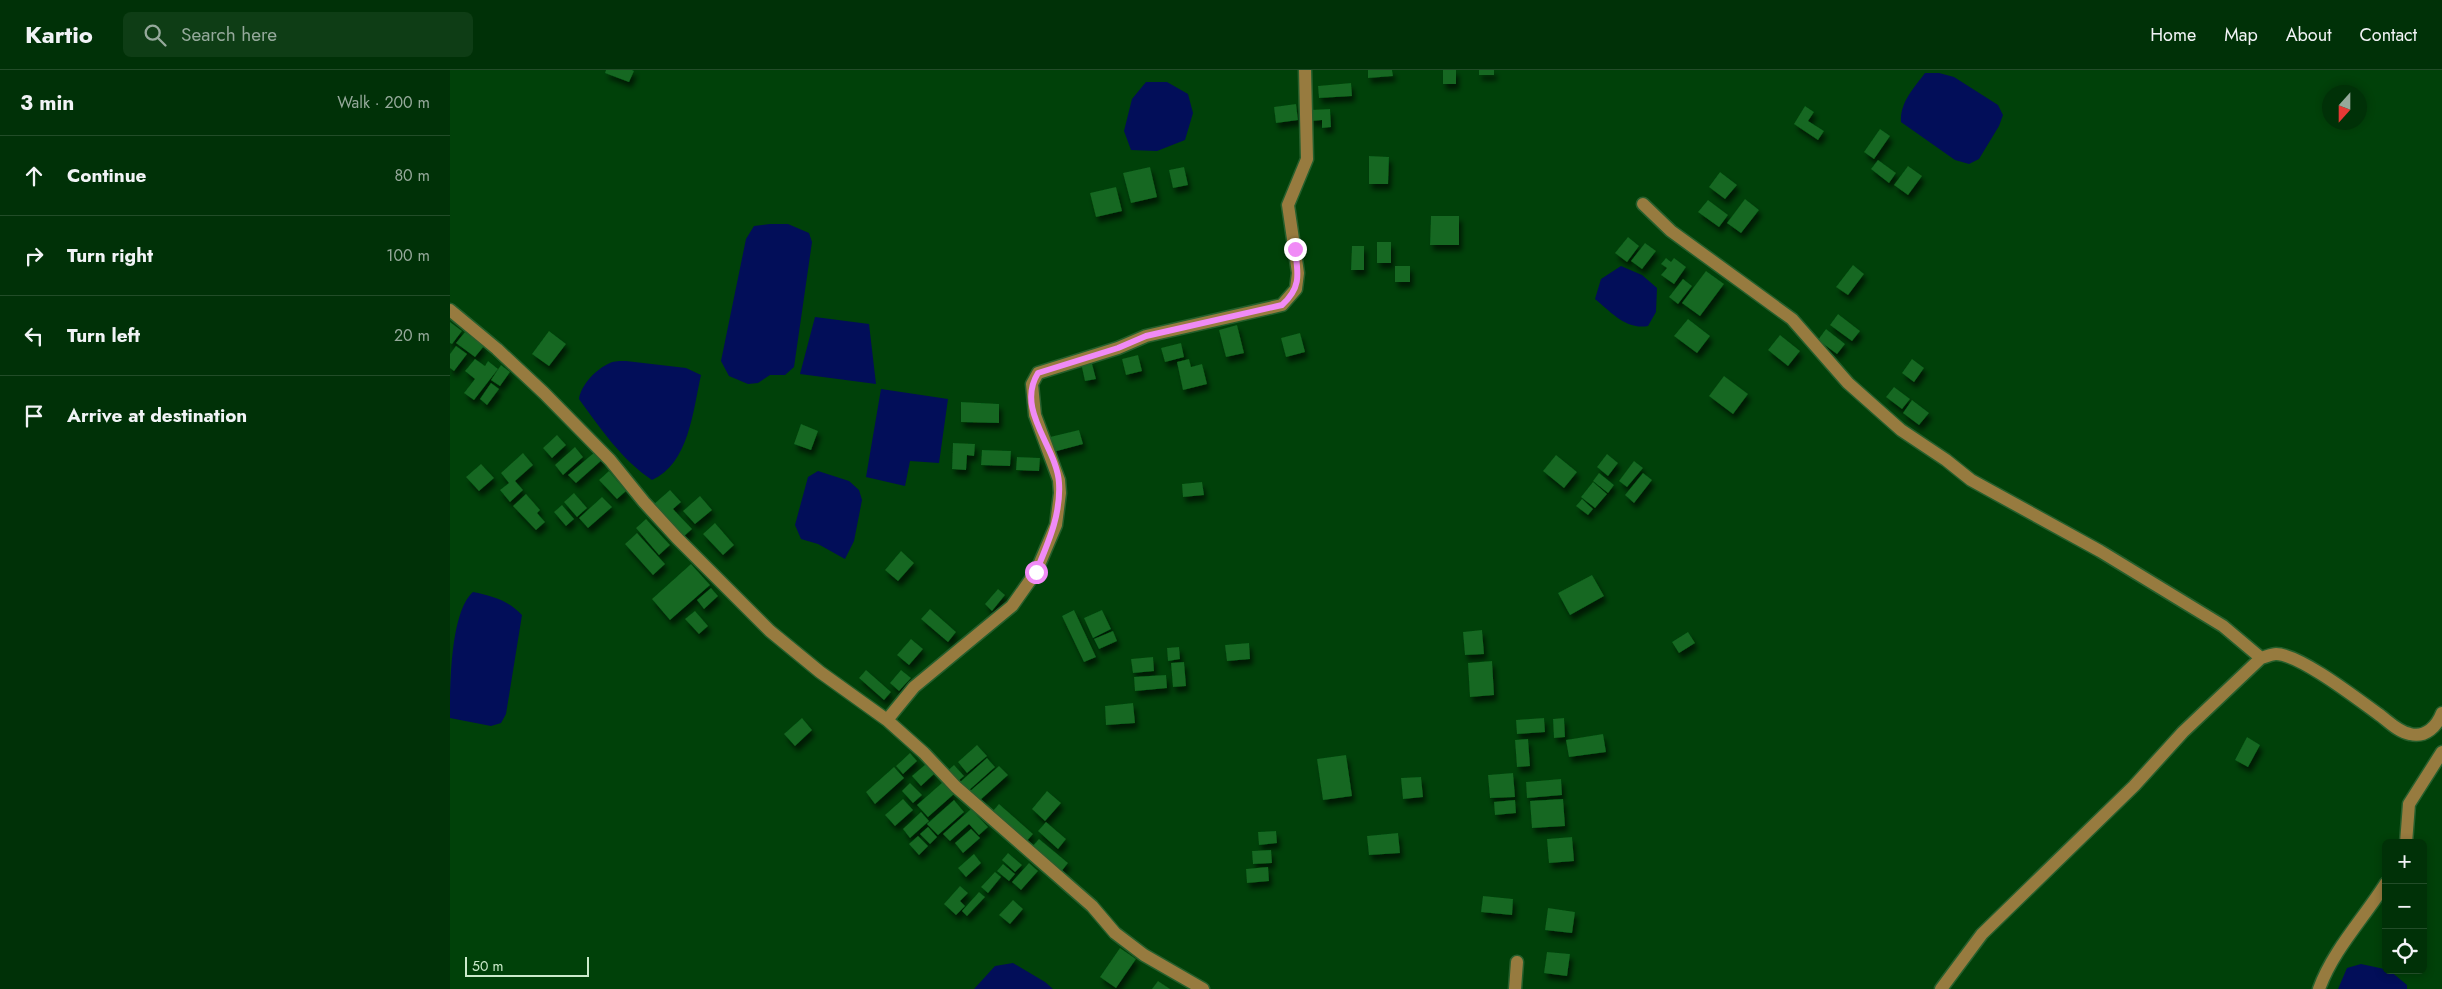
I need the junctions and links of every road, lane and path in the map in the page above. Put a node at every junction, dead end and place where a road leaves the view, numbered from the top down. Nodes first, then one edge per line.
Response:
1 (1305, 70) edge
2 (1643, 204) dead end
3 (450, 310) edge
4 (2261, 658) junction
5 (2442, 713) edge
6 (887, 720) junction
7 (2439, 729) edge
8 (2442, 752) edge
9 (2406, 839) edge
10 (2382, 889) edge
11 (1517, 962) dead end
12 (1204, 989) edge
13 (1515, 989) edge
14 (1940, 989) edge
15 (2318, 989) edge

1 - 6 street
2 - 4 street
3 - 6 street
4 - 7 street
4 - 14 street
5 - 7 street
6 - 12 street
8 - 9 street
10 - 15 street
11 - 13 street

